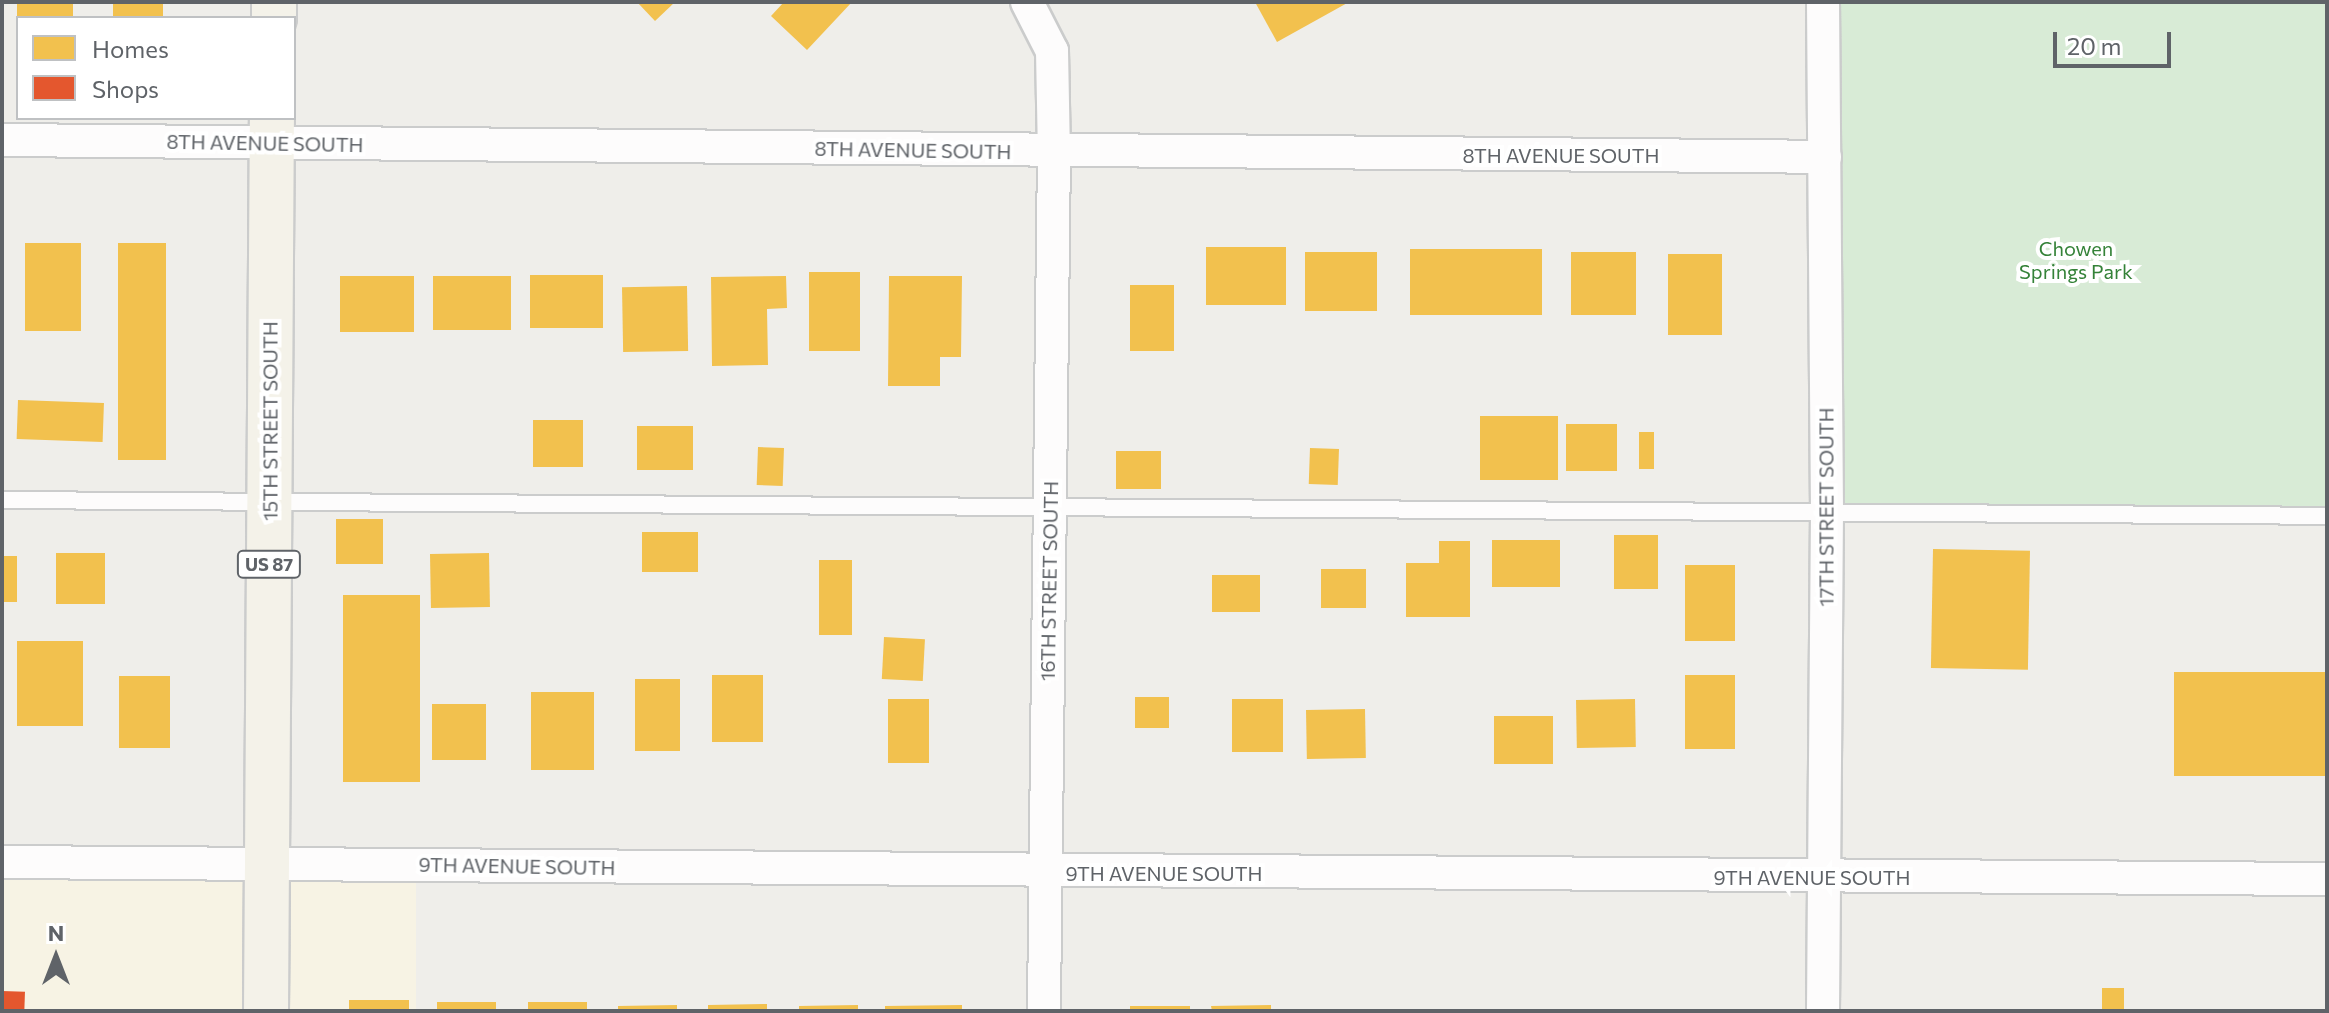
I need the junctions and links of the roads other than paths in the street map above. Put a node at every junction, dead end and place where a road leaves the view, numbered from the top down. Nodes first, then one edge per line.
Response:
1 (1027, 2) edge
2 (1823, 2) edge
3 (272, 131) edge
4 (2, 140) edge
5 (1054, 151) junction
6 (1825, 157) junction
7 (2, 500) edge
8 (269, 502) junction
9 (1050, 507) junction
10 (1827, 511) junction
11 (2327, 516) edge
12 (2, 862) edge
13 (267, 863) junction
14 (1043, 872) junction
15 (1822, 878) junction
16 (2327, 879) edge
17 (266, 1011) edge
18 (1044, 1011) edge
19 (1823, 1011) edge

1 - 5 street, 16TH STREET SOUTH
2 - 6 street, 17TH STREET SOUTH
3 - 4 street, 8TH AVENUE SOUTH
3 - 5 street, 8TH AVENUE SOUTH
3 - 8 main road, 15TH STREET SOUTH / US 87
5 - 6 street, 8TH AVENUE SOUTH
5 - 9 street, 16TH STREET SOUTH
6 - 10 street, 17TH STREET SOUTH
7 - 8 lane
8 - 9 lane
8 - 13 main road, 15TH STREET SOUTH / US 87
9 - 10 lane
9 - 14 street, 16TH STREET SOUTH
10 - 11 lane
10 - 15 street, 17TH STREET SOUTH
12 - 13 street, 9TH AVENUE SOUTH
13 - 14 street, 9TH AVENUE SOUTH
13 - 17 main road, 15TH STREET SOUTH / US 87
14 - 15 street, 9TH AVENUE SOUTH
14 - 18 street, 16TH STREET SOUTH
15 - 16 street, 9TH AVENUE SOUTH
15 - 19 street, 17TH STREET SOUTH

